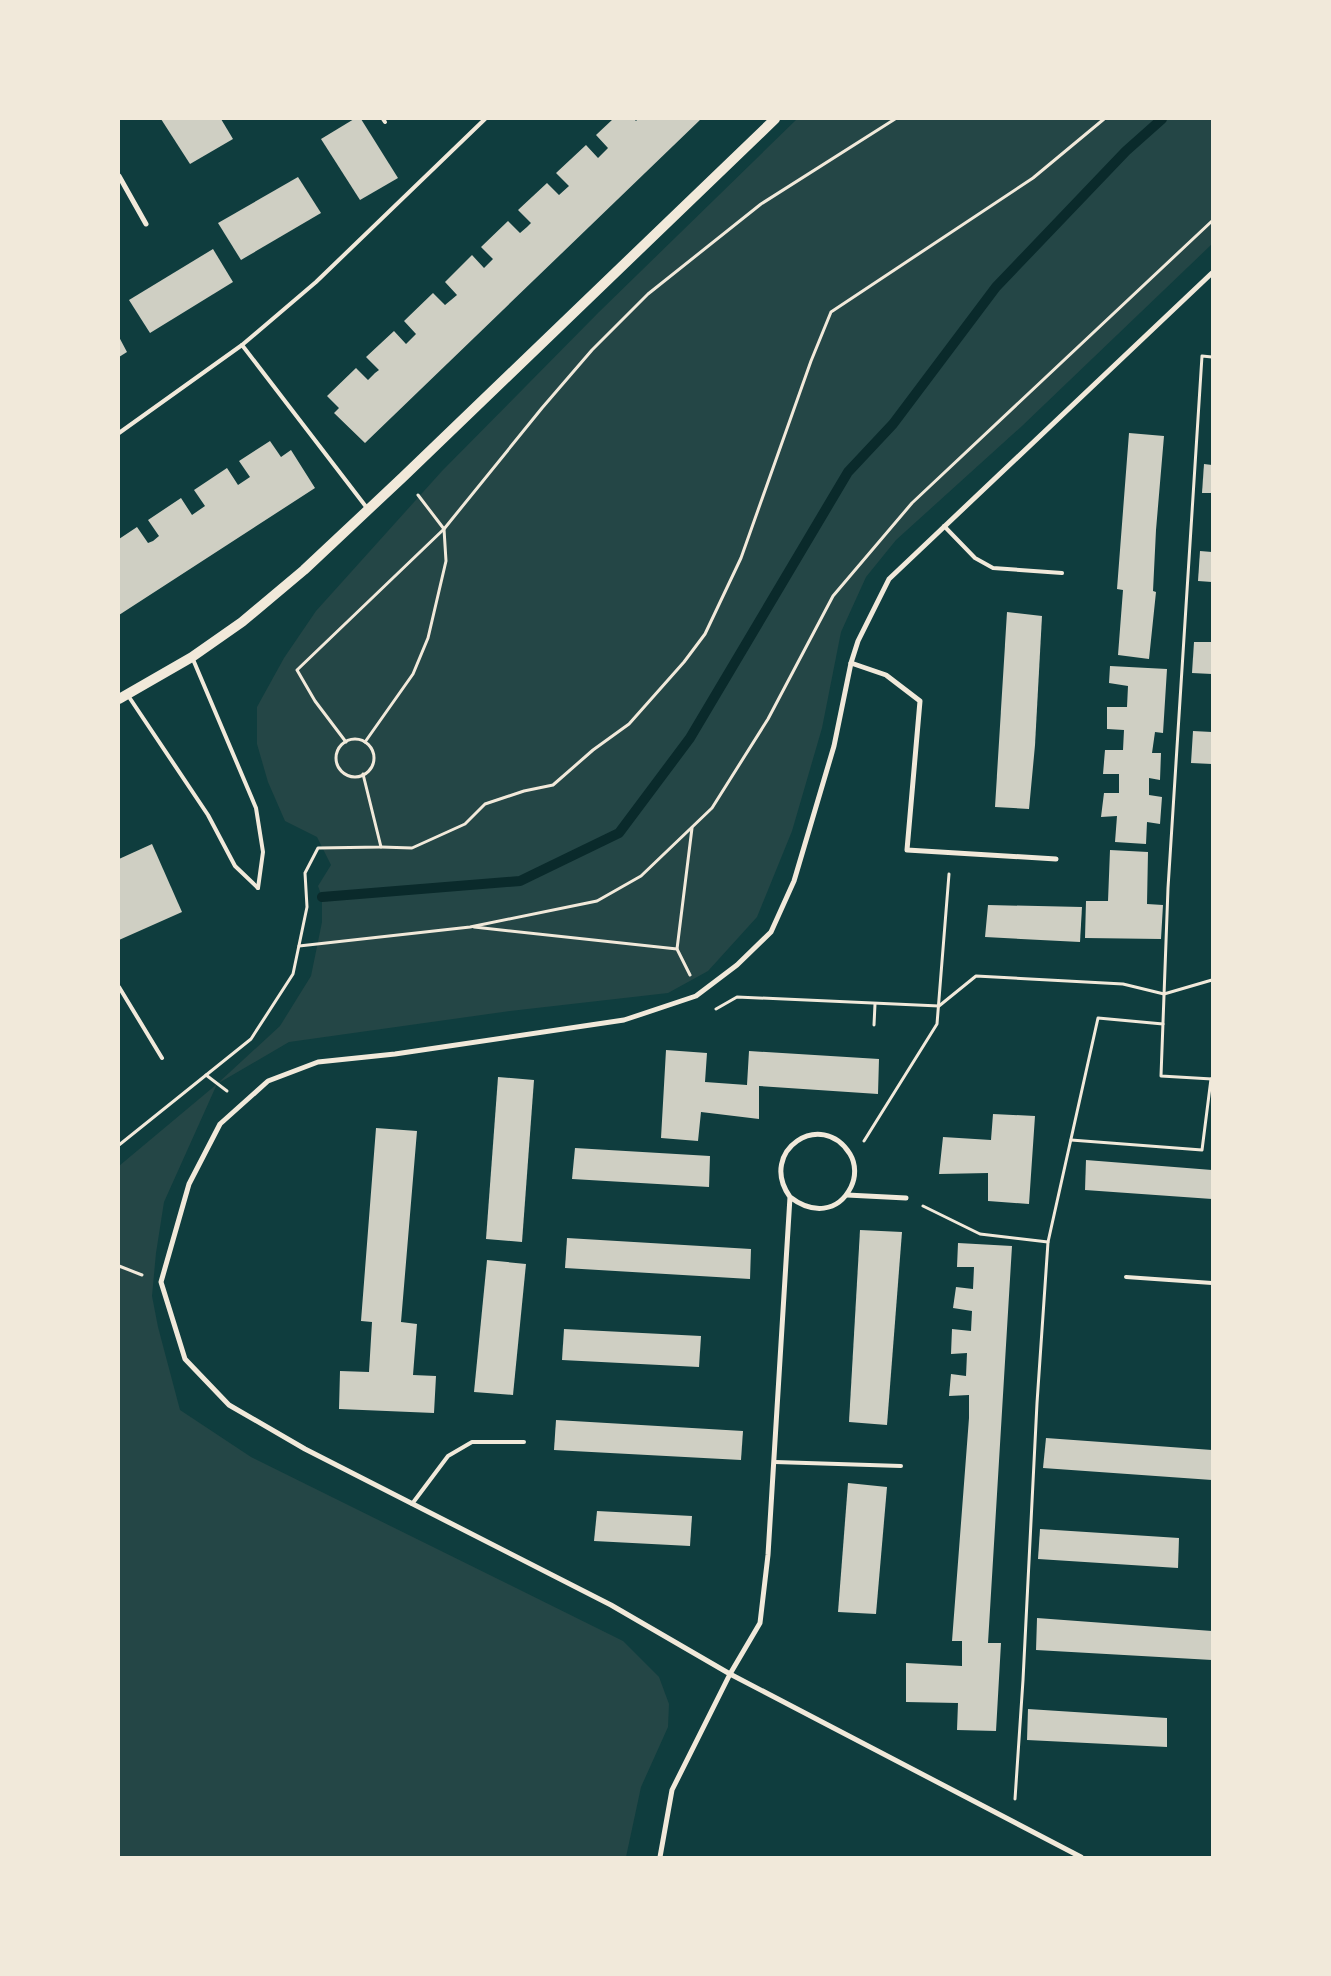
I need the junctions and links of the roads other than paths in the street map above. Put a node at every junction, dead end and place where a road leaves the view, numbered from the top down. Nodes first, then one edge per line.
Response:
1 (485, 119) edge
2 (775, 119) edge
3 (119, 176) edge
4 (146, 224) dead end
5 (1212, 273) edge
6 (242, 345) junction
7 (119, 433) edge
8 (368, 509) junction
9 (944, 526) junction
10 (1062, 573) dead end
11 (192, 657) junction
12 (851, 663) junction
13 (123, 697) edge
14 (1056, 859) dead end
15 (119, 986) edge
16 (162, 1058) dead end
17 (847, 1195) junction
18 (790, 1197) junction
19 (906, 1198) road end
20 (1126, 1277) dead end
21 (1212, 1283) edge
22 (524, 1442) dead end
23 (775, 1462) junction
24 (901, 1466) dead end
25 (412, 1504) junction
26 (730, 1674) junction
27 (660, 1857) edge
28 (1081, 1857) edge

1 - 6 lane
2 - 8 main road
3 - 4 street
5 - 9 street
6 - 7 lane
6 - 8 lane
8 - 11 main road
9 - 10 lane
9 - 12 street
11 - 13 main road
11 - 13 lane
12 - 14 street
12 - 25 street
15 - 16 lane
17 - 18 street
17 - 18 street
17 - 19 street
18 - 23 street
20 - 21 lane
22 - 25 lane
23 - 24 lane
23 - 26 street
25 - 26 street
26 - 27 street
26 - 28 street

